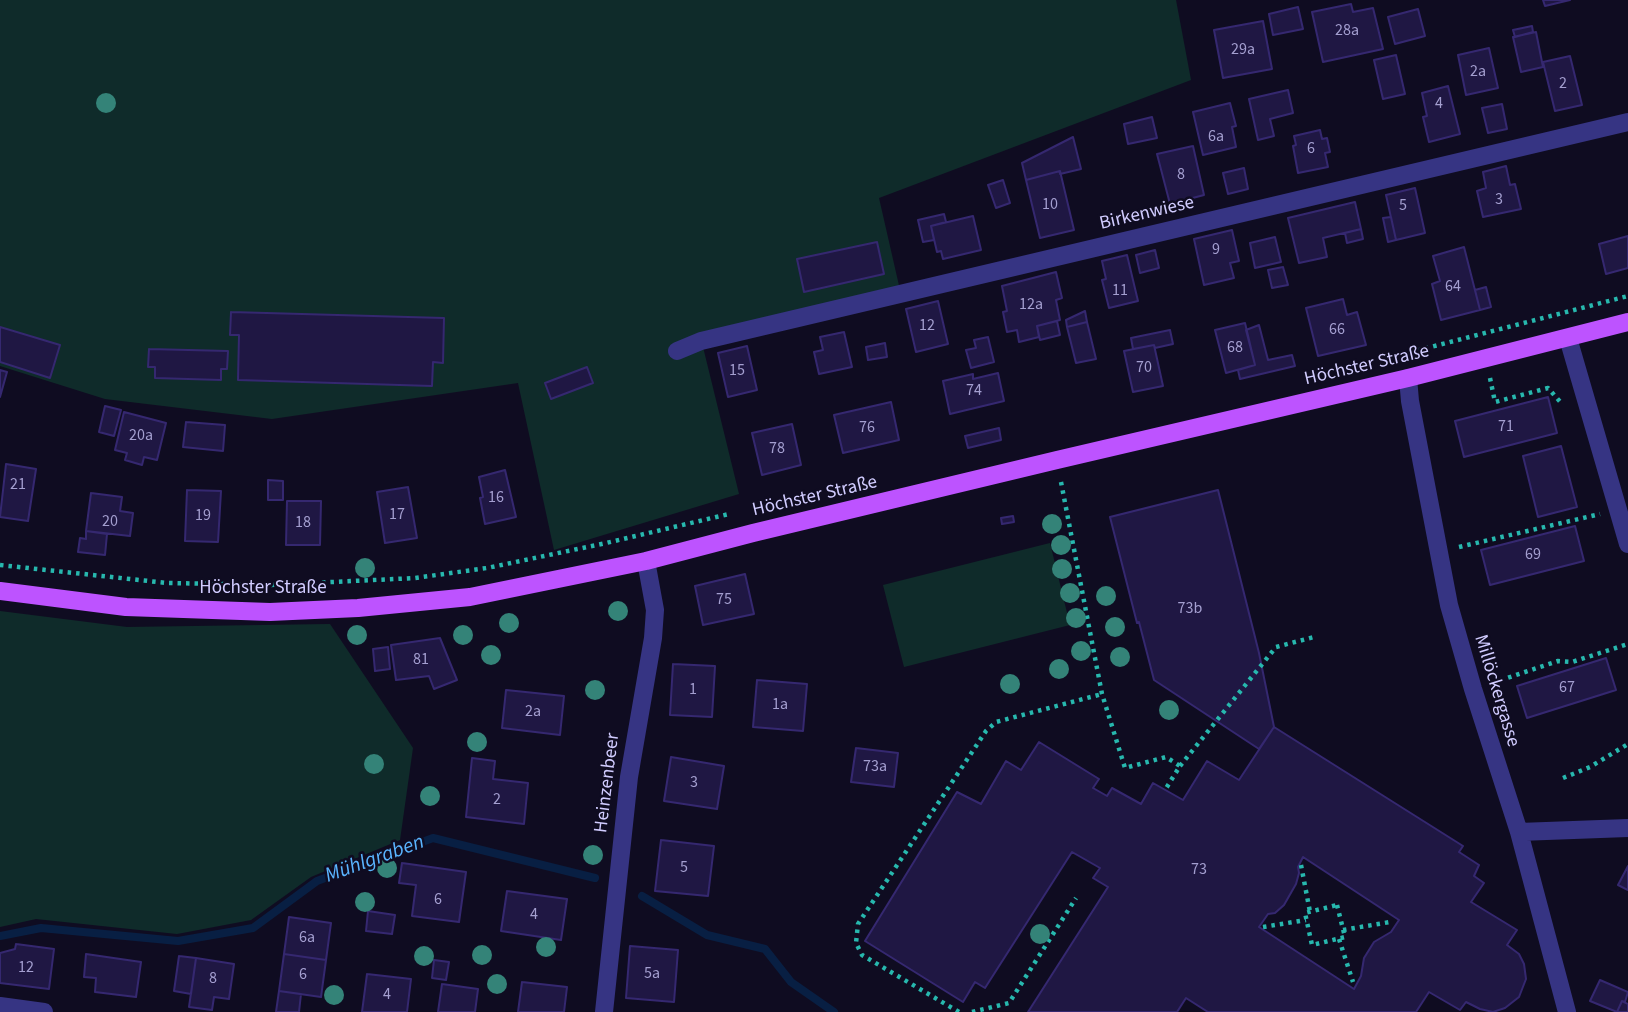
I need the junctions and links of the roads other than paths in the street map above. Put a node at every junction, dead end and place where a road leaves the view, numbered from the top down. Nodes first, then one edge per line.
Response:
1 (1628, 122) edge
2 (1628, 322) edge
3 (1568, 338) junction
4 (677, 351) dead end
5 (1408, 378) junction
6 (1628, 544) edge
7 (646, 561) junction
8 (0, 591) edge
9 (1628, 828) edge
10 (1520, 832) junction
11 (0, 1006) edge
12 (44, 1012) edge
13 (604, 1012) edge
14 (1567, 1012) edge

1 - 4 street, Birkenwiese
2 - 3 main road, Höchster Straße
3 - 5 main road, Höchster Straße
3 - 6 street
5 - 7 main road, Höchster Straße
5 - 10 street, Millöckergasse
7 - 8 main road, Höchster Straße
7 - 13 street, Heinzenbeer
9 - 10 street
10 - 14 street, Millöckergasse
11 - 12 street

